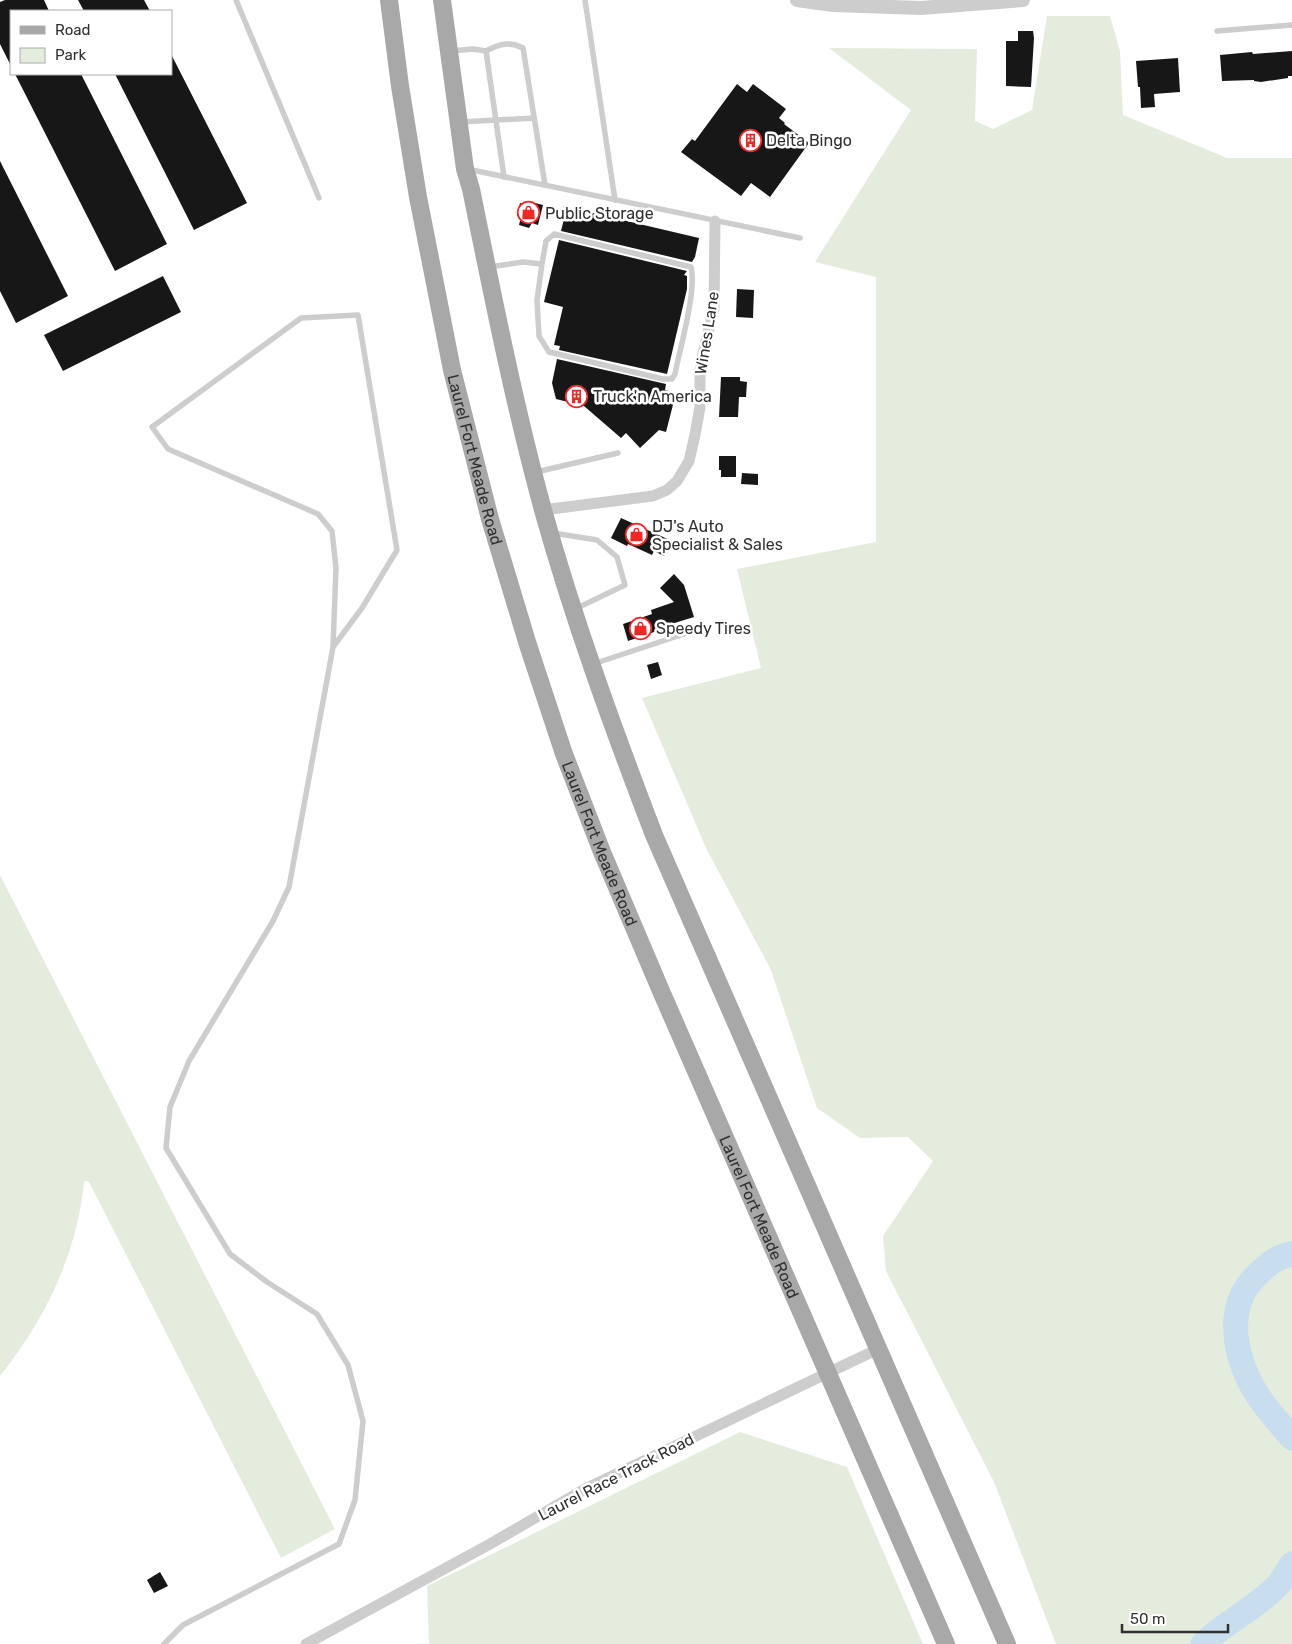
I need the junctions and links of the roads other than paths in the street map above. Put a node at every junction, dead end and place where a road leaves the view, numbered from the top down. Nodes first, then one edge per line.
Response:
1 (236, 0) edge
2 (390, 0) edge
3 (442, 0) edge
4 (453, 0) edge
5 (585, 0) edge
6 (797, 0) edge
7 (1023, 0) edge
8 (1292, 25) edge
9 (1217, 31) dead end
10 (447, 44) junction
11 (486, 51) junction
12 (534, 118) junction
13 (496, 120) junction
14 (458, 122) junction
15 (465, 169) junction
16 (504, 177) junction
17 (545, 185) junction
18 (319, 198) dead end
19 (614, 200) junction
20 (715, 220) junction
21 (800, 238) dead end
22 (542, 264) junction
23 (487, 267) junction
24 (618, 453) dead end
25 (534, 472) junction
26 (543, 510) junction
27 (550, 532) junction
28 (573, 610) junction
29 (696, 630) dead end
30 (333, 647) junction
31 (591, 665) junction
32 (878, 1349) junction
33 (829, 1372) junction
34 (164, 1644) edge
35 (306, 1644) edge
36 (946, 1644) edge
37 (1007, 1644) edge

1 - 18 lane
2 - 33 main road, Laurel Fort Meade Road
3 - 10 main road
4 - 10 main road
5 - 19 lane
6 - 7 street
8 - 9 lane
10 - 11 lane
10 - 14 main road
11 - 12 lane
11 - 13 lane
12 - 13 lane
12 - 17 lane
13 - 14 lane
13 - 16 lane
14 - 15 main road
15 - 16 lane
15 - 23 main road
16 - 17 lane
17 - 19 lane
19 - 20 lane
20 - 21 lane
20 - 26 street, Wines Lane
22 - 22 lane
22 - 23 lane
23 - 25 main road
24 - 25 lane
25 - 26 main road
26 - 27 main road
27 - 28 main road
27 - 28 lane
28 - 31 main road
29 - 31 lane
30 - 30 lane
30 - 34 lane
31 - 32 main road
32 - 33 street, Laurel Race Track Road
32 - 37 main road
33 - 35 street, Laurel Race Track Road
33 - 36 main road, Laurel Fort Meade Road

